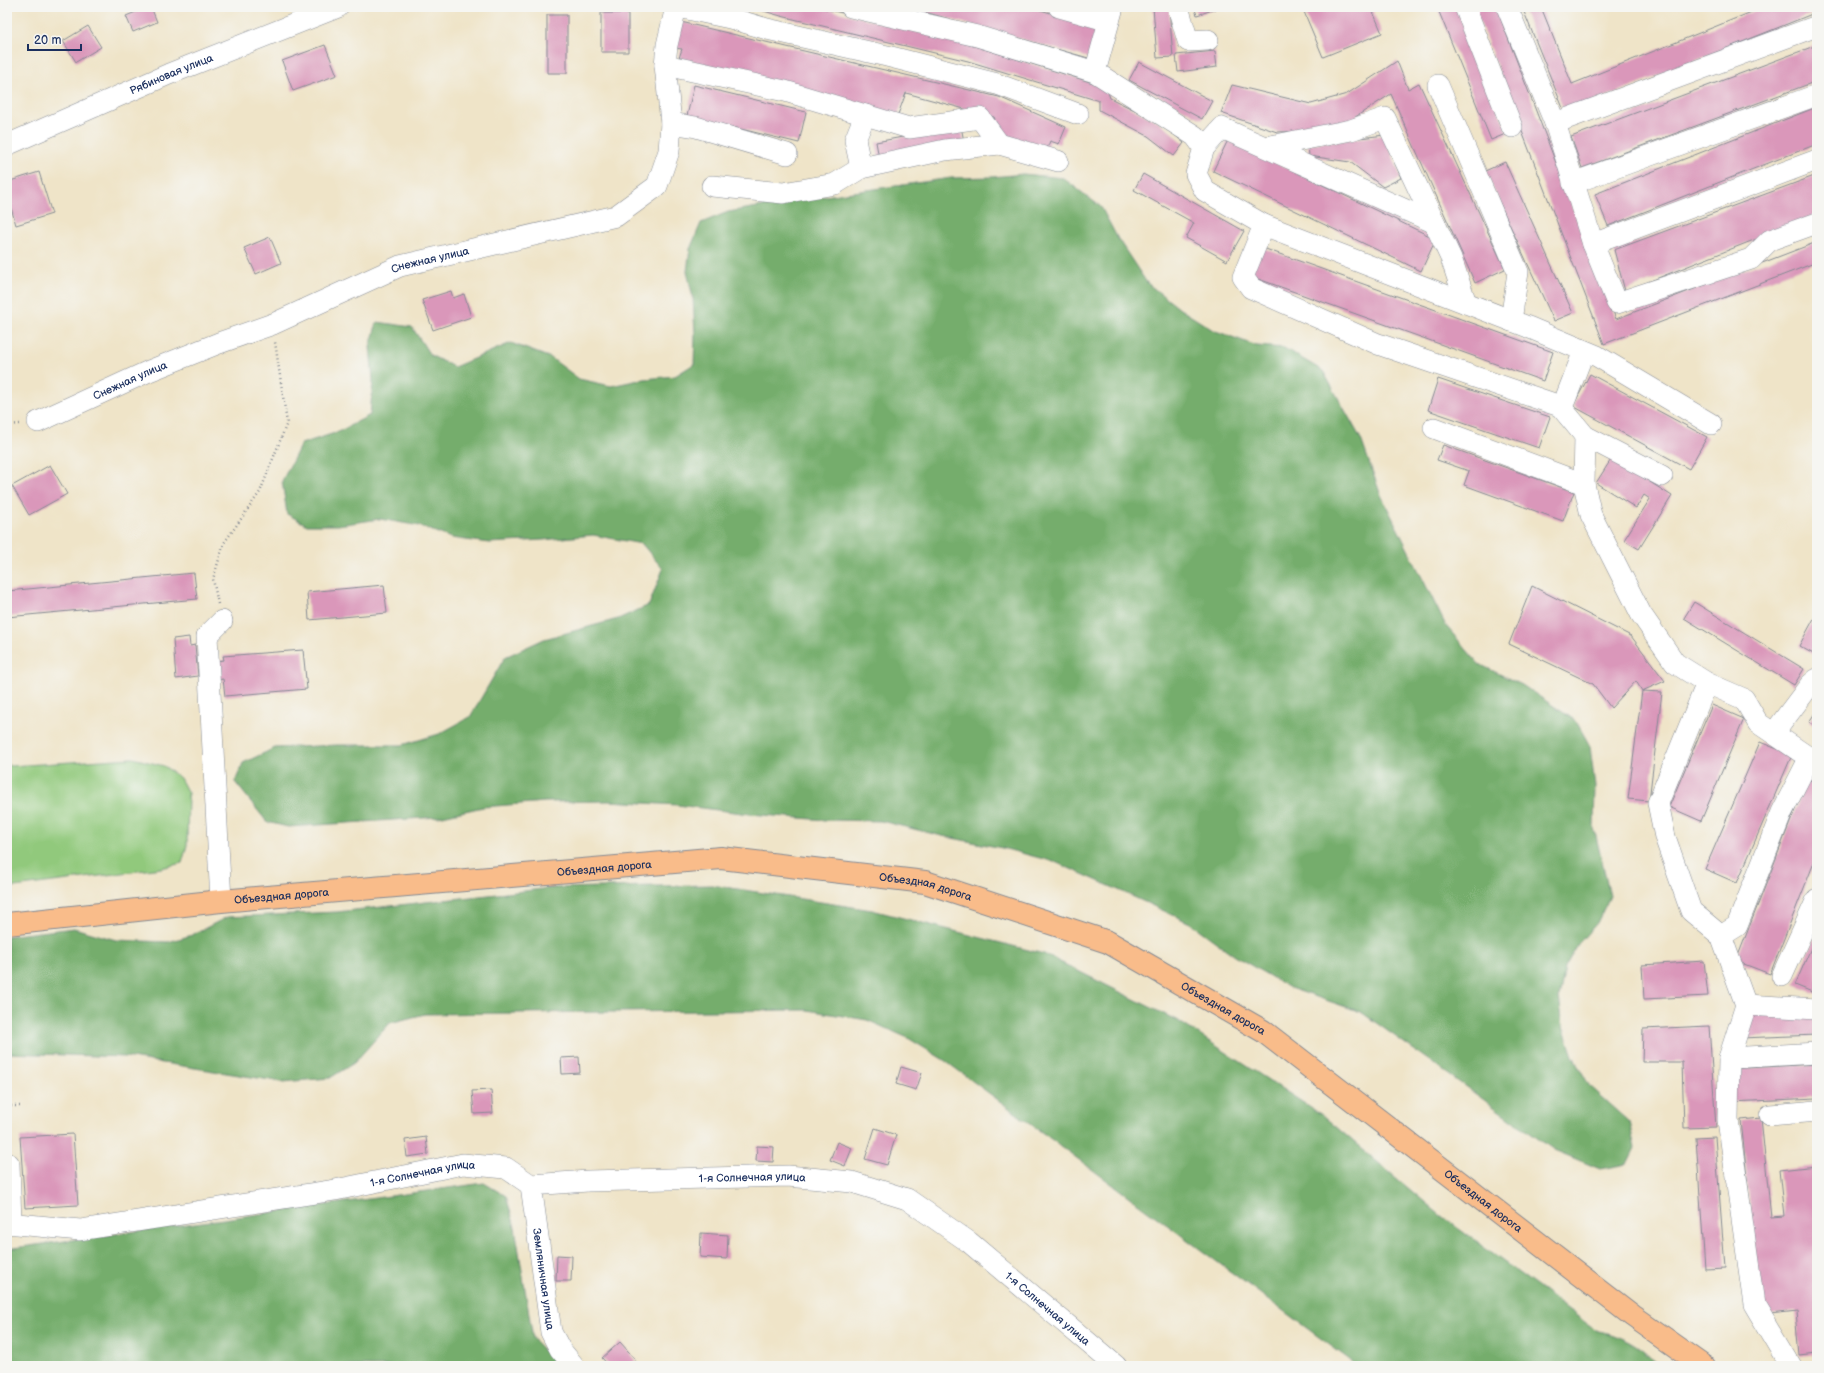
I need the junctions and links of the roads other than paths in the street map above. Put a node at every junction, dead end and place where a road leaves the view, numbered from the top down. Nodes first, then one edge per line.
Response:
1 (338, 7) edge
2 (677, 7) edge
3 (851, 7) edge
4 (1059, 7) edge
5 (1178, 7) edge
6 (1465, 7) edge
7 (1507, 7) edge
8 (1111, 14) edge
9 (1817, 26) edge
10 (1208, 40) dead end
11 (665, 65) junction
12 (1095, 72) junction
13 (1438, 85) dead end
14 (1817, 95) edge
15 (1078, 114) dead end
16 (865, 115) junction
17 (671, 123) junction
18 (1555, 123) junction
19 (1512, 127) dead end
20 (999, 144) junction
21 (7, 145) edge
22 (1266, 147) junction
23 (1204, 148) junction
24 (787, 154) dead end
25 (1817, 160) edge
26 (1058, 161) dead end
27 (861, 168) junction
28 (1573, 183) junction
29 (712, 186) dead end
30 (1435, 223) junction
31 (1817, 223) edge
32 (1264, 225) junction
33 (1593, 244) junction
34 (1466, 303) junction
35 (1511, 321) junction
36 (1584, 351) junction
37 (1560, 406) junction
38 (38, 422) dead end
39 (1711, 424) dead end
40 (1434, 428) dead end
41 (1585, 436) junction
42 (1662, 476) dead end
43 (1584, 484) junction
44 (222, 621) road end
45 (1817, 679) edge
46 (1707, 683) junction
47 (1774, 734) junction
48 (1813, 760) edge
49 (1817, 899) edge
50 (222, 901) junction
51 (7, 924) edge
52 (1721, 936) junction
53 (1782, 976) dead end
54 (1746, 1005) junction
55 (1817, 1009) edge
56 (1817, 1053) edge
57 (1729, 1058) junction
58 (1817, 1110) edge
59 (1770, 1115) dead end
60 (7, 1164) edge
61 (531, 1185) junction
62 (9, 1223) edge
63 (574, 1366) edge
64 (1116, 1366) edge
65 (1704, 1366) edge
66 (1791, 1366) edge

1 - 21 street, Рябиновая улица
2 - 11 street, Снежная улица
2 - 15 street
3 - 12 street
4 - 8 street
5 - 10 street
6 - 19 street
7 - 18 street
8 - 12 street
9 - 18 street
11 - 16 street
11 - 17 street, Снежная улица
12 - 23 street
13 - 35 street
14 - 28 street
16 - 20 street
16 - 27 street
17 - 24 street
17 - 38 street, Снежная улица
18 - 28 street
20 - 26 street
20 - 27 street
22 - 23 street
22 - 30 street
22 - 30 street
23 - 32 street
25 - 33 street
27 - 29 street
28 - 33 street
30 - 34 street
31 - 33 street
32 - 34 street
32 - 37 street
34 - 35 street
35 - 36 street
36 - 37 street
36 - 39 street
37 - 41 street
40 - 43 street
41 - 42 street
41 - 43 street
43 - 46 street
44 - 50 street
45 - 47 street
46 - 47 street
46 - 52 street
47 - 48 street
48 - 52 street
49 - 53 street
50 - 51 main road, Объездная дорога
50 - 65 main road, Объездная дорога
52 - 54 street
54 - 55 street
54 - 57 street
56 - 57 street
57 - 66 street
58 - 59 street
60 - 62 street
61 - 62 street, 1-я Солнечная улица
61 - 63 street, Земляничная улица
61 - 64 street, 1-я Солнечная улица

